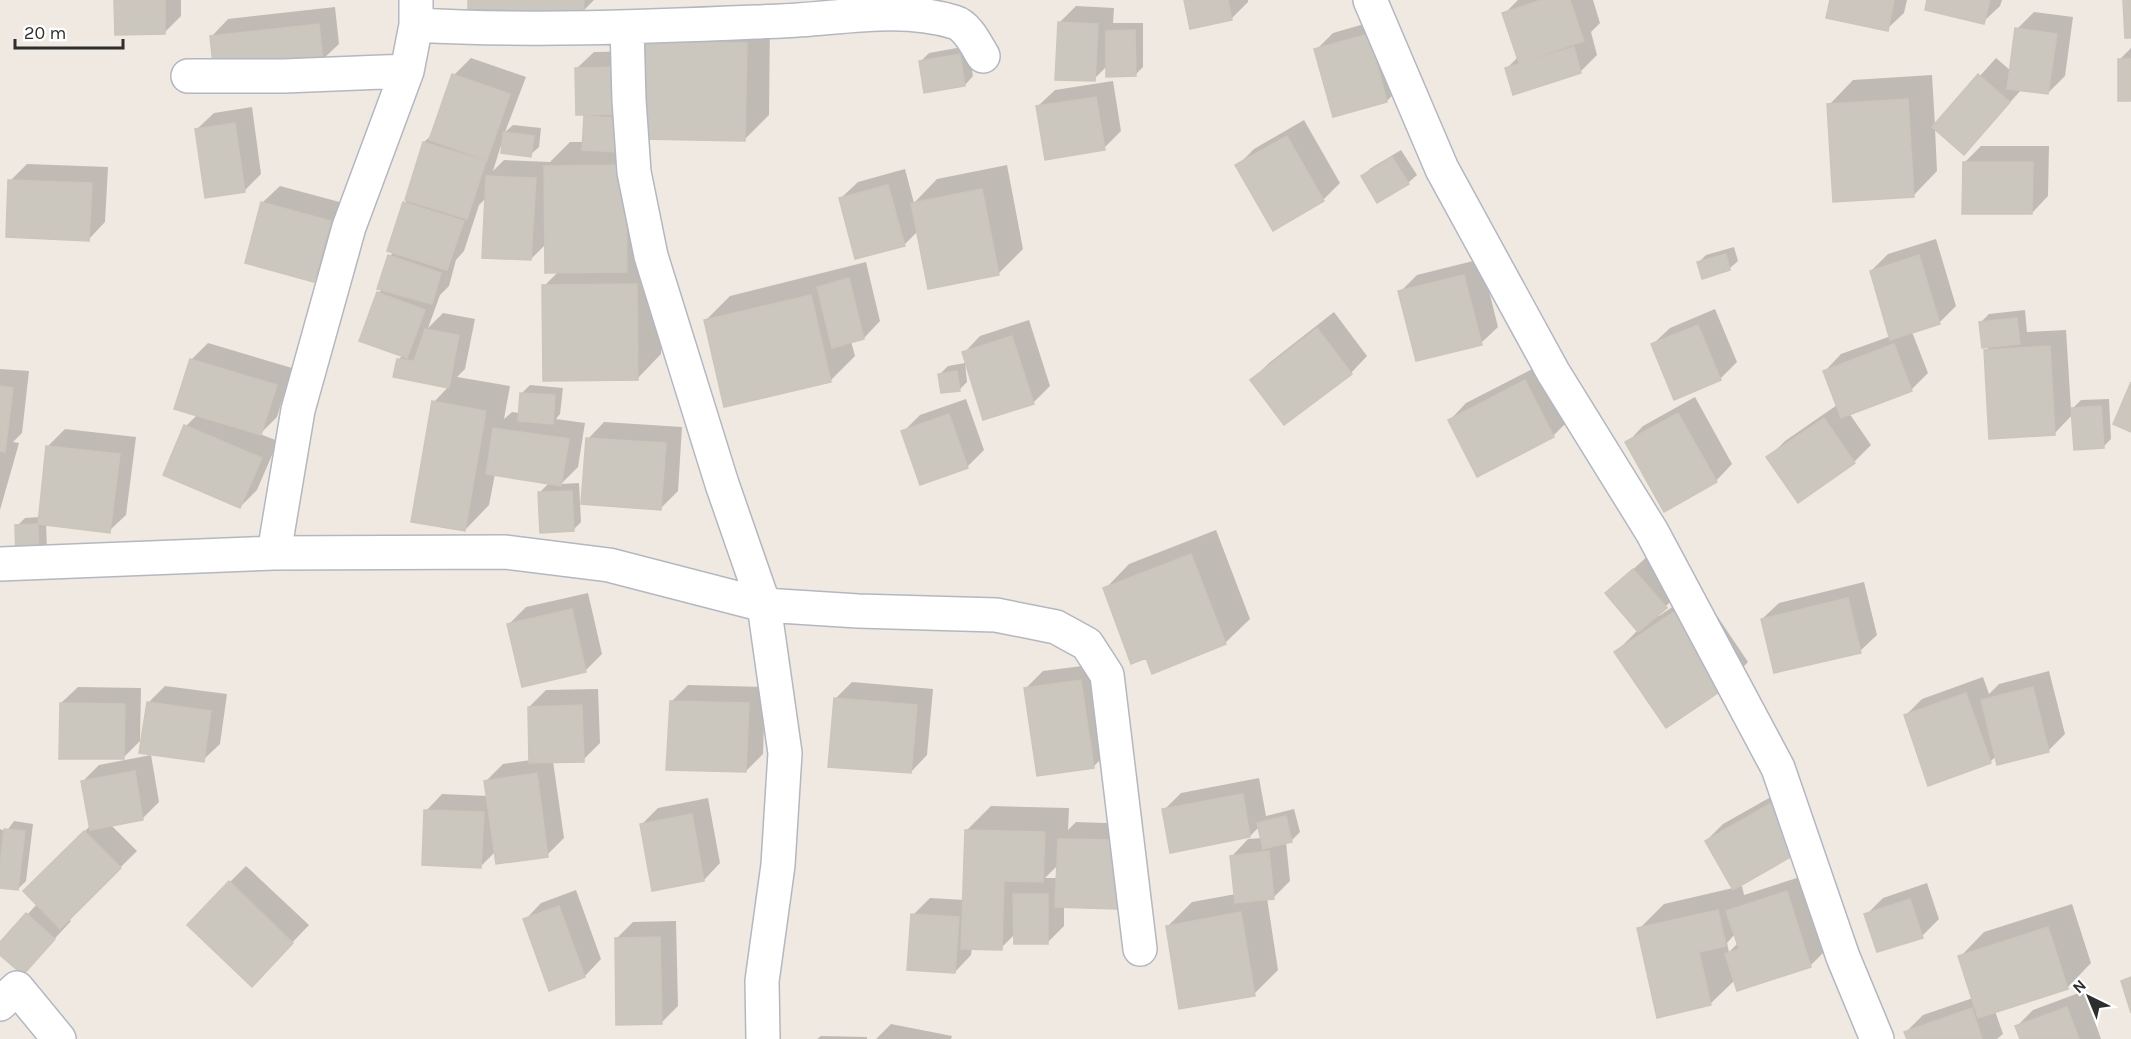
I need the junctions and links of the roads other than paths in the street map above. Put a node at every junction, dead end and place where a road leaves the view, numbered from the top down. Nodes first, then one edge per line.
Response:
1 (1370, 0) edge
2 (416, 12) edge
3 (627, 27) junction
4 (982, 56) dead end
5 (407, 71) junction
6 (188, 76) dead end
7 (274, 553) junction
8 (0, 564) edge
9 (764, 605) junction
10 (1140, 949) dead end
11 (0, 1004) edge
12 (59, 1039) edge
13 (763, 1039) edge
14 (1877, 1039) edge

1 - 14 street
2 - 3 street
2 - 5 street
3 - 4 street
3 - 9 street
5 - 6 street
5 - 7 street
7 - 8 street
7 - 9 street
9 - 10 street
9 - 13 street
11 - 12 street

